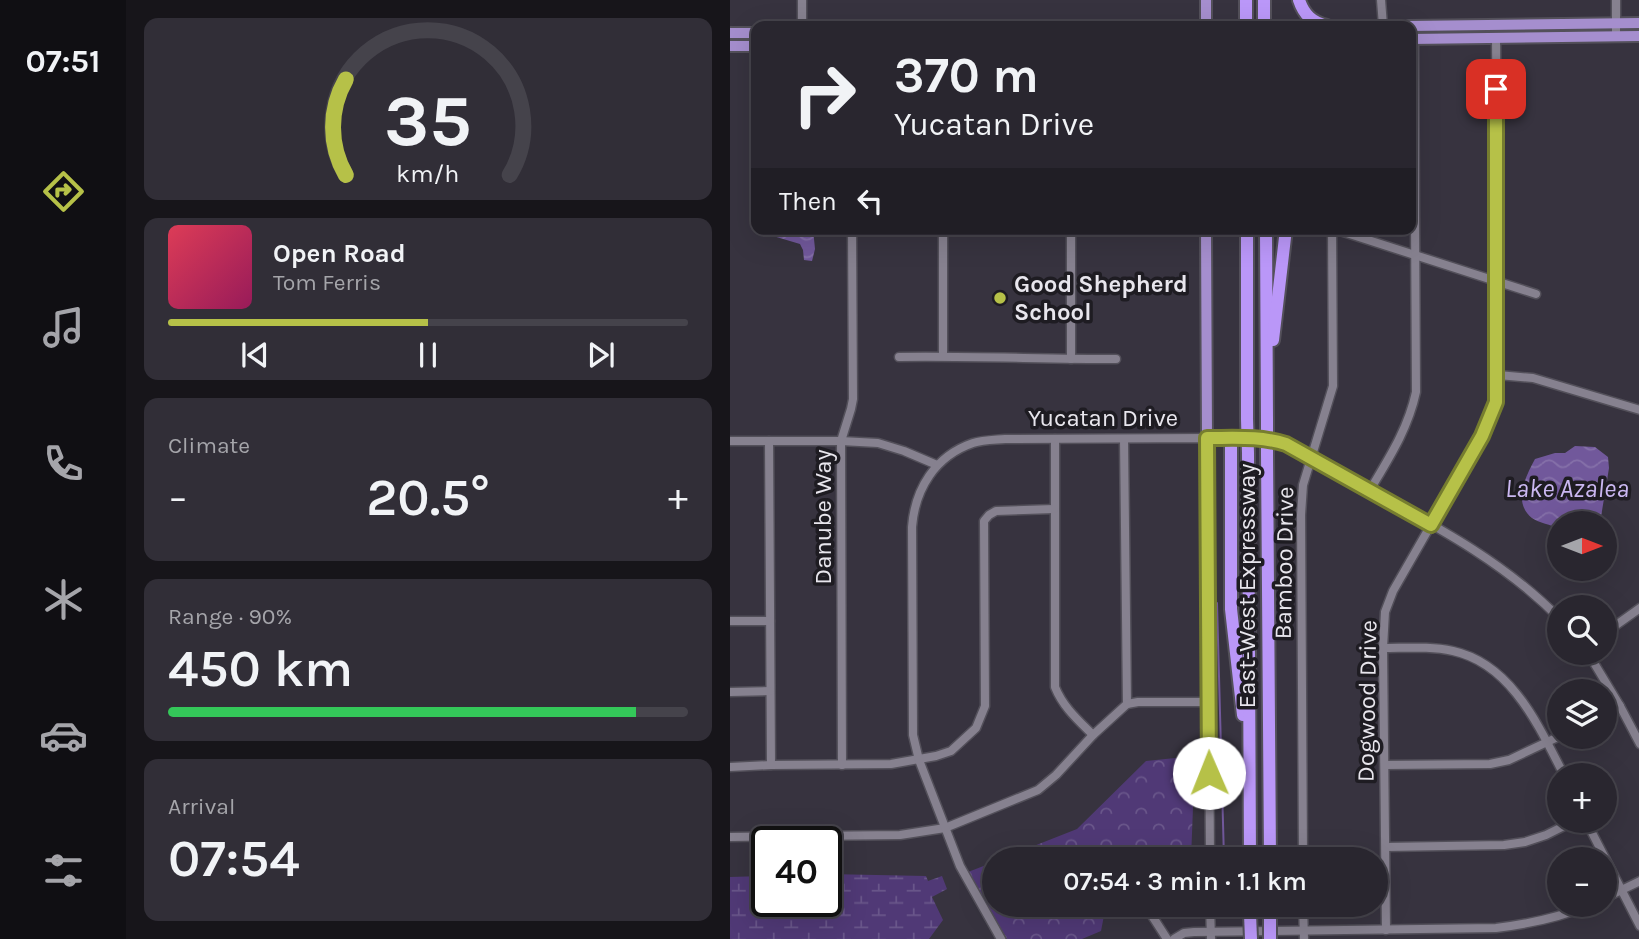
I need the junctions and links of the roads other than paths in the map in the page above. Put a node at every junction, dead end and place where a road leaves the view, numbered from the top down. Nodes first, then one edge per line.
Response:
1 (802, 0) edge
2 (1206, 0) edge
3 (1299, 0) edge
4 (1381, 0) edge
5 (1616, 0) edge
6 (802, 21) edge
7 (1206, 21) edge
8 (1314, 21) edge
9 (1383, 21) edge
10 (1616, 23) junction
11 (1639, 23) edge
12 (1416, 26) edge
13 (730, 33) edge
14 (751, 33) edge
15 (1616, 36) junction
16 (1639, 36) edge
17 (1496, 38) junction
18 (1416, 39) edge
19 (730, 46) edge
20 (751, 46) edge
21 (852, 235) edge
22 (943, 235) edge
23 (1071, 235) edge
24 (1207, 235) edge
25 (1247, 235) edge
26 (1266, 235) edge
27 (1285, 235) edge
28 (1333, 235) edge
29 (1352, 235) edge
30 (1416, 235) edge
31 (1416, 255) junction
32 (1498, 281) junction
33 (1536, 293) dead end
34 (943, 356) junction
35 (899, 357) dead end
36 (1071, 359) junction
37 (1116, 359) dead end
38 (1498, 375) junction
39 (1267, 404) junction
40 (1639, 410) edge
41 (1207, 438) junction
42 (1231, 438) junction
43 (1055, 439) junction
44 (1124, 439) junction
45 (841, 440) junction
46 (730, 441) edge
47 (769, 441) junction
48 (1311, 457) junction
49 (937, 465) junction
50 (1369, 490) junction
51 (1054, 509) junction
52 (1431, 525) junction
53 (1547, 605) edge
54 (1639, 608) edge
55 (730, 621) edge
56 (770, 621) junction
57 (1617, 624) edge
58 (1383, 648) junction
59 (1595, 665) edge
60 (770, 691) junction
61 (730, 692) edge
62 (1208, 702) junction
63 (1127, 704) junction
64 (1620, 706) junction
65 (1617, 707) edge
66 (1093, 736) junction
67 (1547, 742) joint
68 (1639, 744) edge
69 (1250, 746) junction
70 (919, 760) junction
71 (771, 765) junction
72 (842, 765) junction
73 (1385, 765) junction
74 (730, 767) edge
75 (945, 828) junction
76 (1550, 833) edge
77 (1592, 833) edge
78 (730, 837) edge
79 (1210, 847) edge
80 (1250, 847) edge
81 (1270, 847) edge
82 (1303, 847) edge
83 (1386, 847) joint
84 (1639, 881) edge
85 (1621, 890) junction
86 (1617, 892) edge
87 (1153, 917) edge
88 (1211, 917) edge
89 (1250, 917) edge
90 (1270, 917) edge
91 (1303, 917) edge
92 (1386, 917) edge
93 (1557, 917) edge
94 (1639, 926) edge
95 (1386, 930) junction
96 (1195, 935) edge
97 (1211, 935) edge
98 (1303, 935) edge
99 (1001, 939) edge
100 (1167, 939) edge
101 (1174, 939) edge
102 (1251, 939) edge
103 (1270, 939) edge

1 - 6 street
2 - 7 main road
3 - 8 highway
4 - 9 street
5 - 10 street
10 - 11 main road
10 - 12 main road
10 - 15 street
13 - 14 main road
15 - 16 main road
15 - 17 main road
17 - 18 main road
17 - 32 street, Dogwood Drive
19 - 20 main road
21 - 45 street, Danube Way
22 - 34 street
23 - 36 street
24 - 41 main road
25 - 69 highway, East-West Expressway, bridge
26 - 39 highway, East-West Expressway
27 - 39 highway
28 - 48 street, Bamboo Drive
29 - 31 street
30 - 31 street
31 - 32 street
31 - 50 street
32 - 33 street
32 - 38 street, Dogwood Drive
34 - 35 street
34 - 36 street
36 - 37 street
38 - 40 street
38 - 52 street, Dogwood Drive
39 - 81 highway, East-West Expressway, bridge
41 - 42 main road, Yucatan Drive
41 - 44 street, Yucatan Drive
41 - 62 street
42 - 48 street, Yucatan Drive
42 - 69 highway
43 - 44 street, Yucatan Drive
43 - 49 street, Yucatan Drive
43 - 51 street
44 - 63 street
45 - 47 street
45 - 49 street
45 - 72 street, Danube Way
46 - 47 street
47 - 56 street
48 - 50 street, Yucatan Drive
48 - 82 street, Bamboo Drive
49 - 70 street
50 - 52 street, Yucatan Drive
51 - 66 street
51 - 70 street
52 - 53 street, Yucatan Drive
52 - 58 street, Dogwood Drive
54 - 57 street
55 - 56 street
56 - 60 street
58 - 67 street
58 - 73 street, Dogwood Drive
59 - 64 street
60 - 61 street
60 - 71 street
62 - 63 street
62 - 79 street
63 - 66 street
64 - 65 street
64 - 68 street
66 - 75 street
67 - 73 street
69 - 80 highway, East-West Expressway
70 - 72 street
70 - 75 street
71 - 72 street
71 - 74 street
73 - 83 street, Dogwood Drive
75 - 78 street
75 - 99 street
76 - 83 street
77 - 85 street
84 - 85 street
85 - 86 street
85 - 94 street
87 - 100 street
88 - 97 street
89 - 102 highway, bridge
90 - 103 highway, bridge
91 - 98 street
92 - 95 street, Dogwood Drive
93 - 95 street
95 - 98 street
96 - 97 street
96 - 101 street
97 - 98 street

